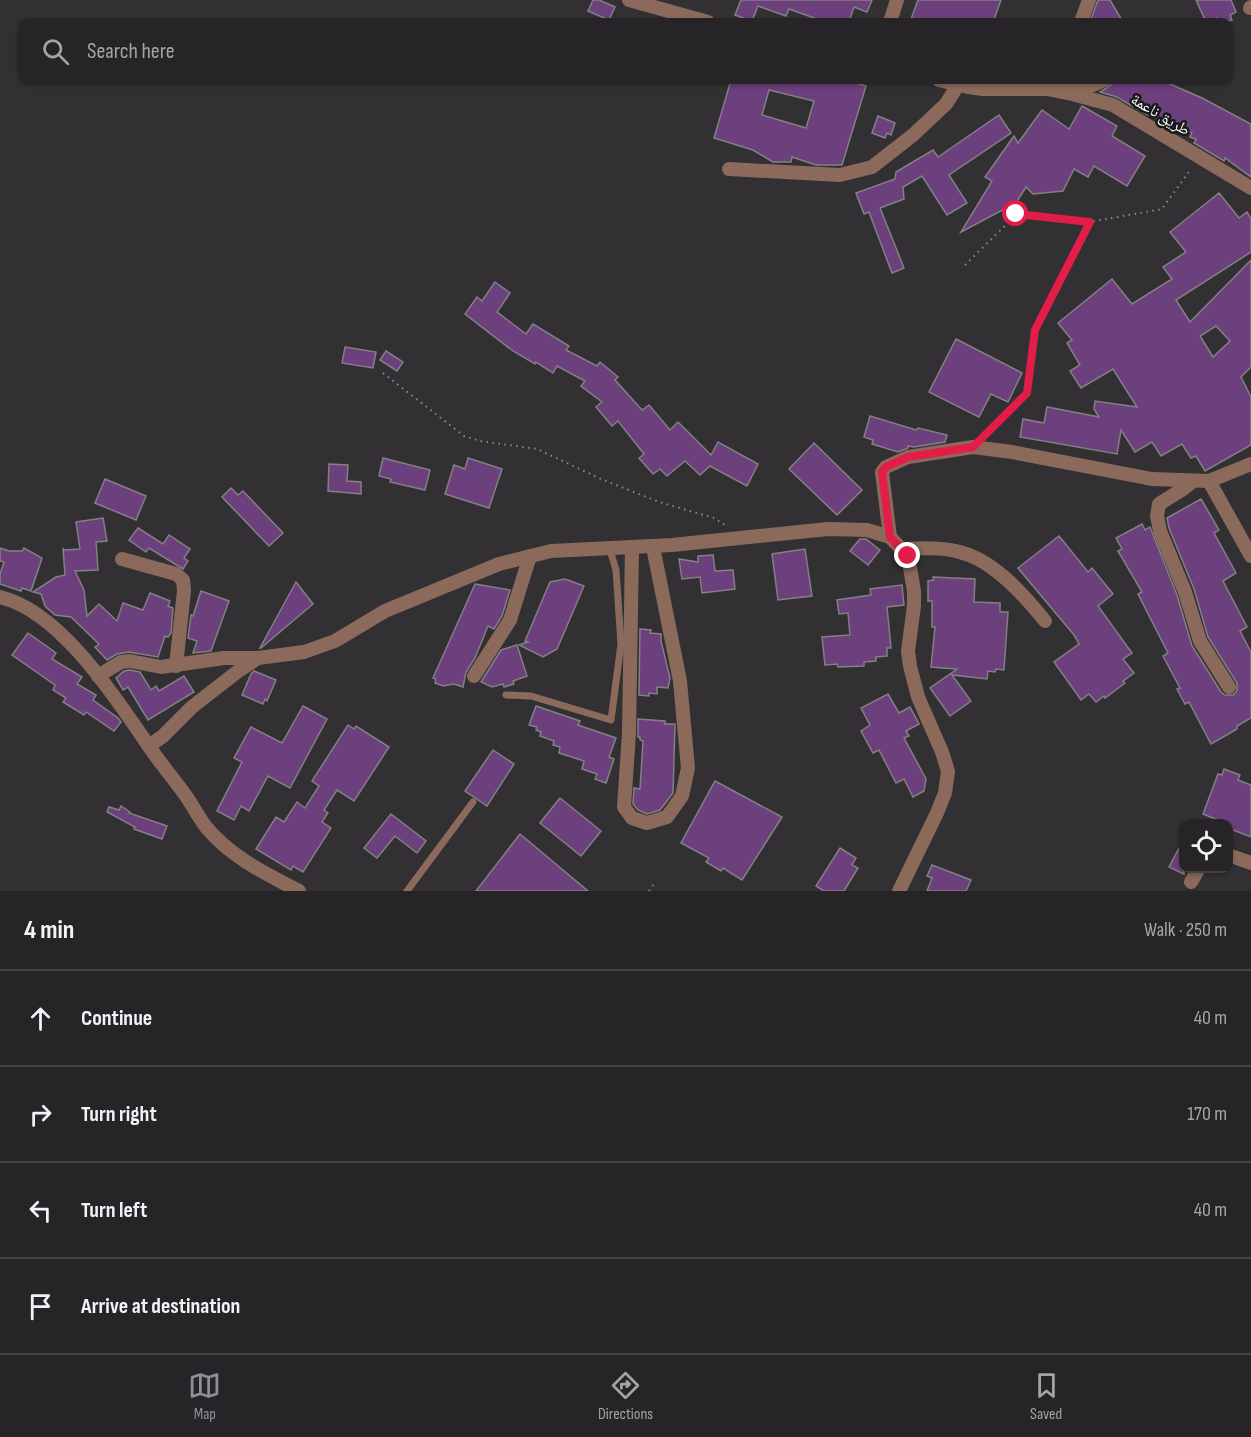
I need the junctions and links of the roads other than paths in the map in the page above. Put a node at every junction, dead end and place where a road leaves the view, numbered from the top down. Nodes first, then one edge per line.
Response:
1 (629, 0) edge
2 (897, 0) edge
3 (1089, 0) edge
4 (694, 18) edge
5 (891, 18) edge
6 (1083, 18) edge
7 (954, 84) edge
8 (1062, 84) edge
9 (1094, 84) edge
10 (958, 85) junction
11 (729, 170) dead end
12 (1251, 189) edge
13 (1251, 464) edge
14 (1193, 481) junction
15 (1209, 481) junction
16 (890, 537) junction
17 (653, 547) junction
18 (632, 548) junction
19 (903, 549) junction
20 (610, 550) junction
21 (530, 556) junction
22 (1251, 556) edge
23 (122, 559) dead end
24 (0, 597) edge
25 (1045, 621) dead end
26 (258, 658) junction
27 (176, 666) junction
28 (98, 676) junction
29 (474, 676) dead end
30 (1229, 687) dead end
31 (506, 695) dead end
32 (149, 746) junction
33 (473, 802) dead end
34 (1233, 857) edge
35 (1251, 863) edge
36 (1196, 873) edge
37 (1191, 882) dead end
38 (299, 891) edge
39 (407, 891) edge
40 (899, 891) edge

1 - 4 street
2 - 5 street
3 - 6 street
7 - 10 street, طريق ناعمة
8 - 9 street
8 - 10 street, طريق ناعمة
8 - 12 street, طريق ناعمة
10 - 11 street
13 - 15 street
14 - 15 street
14 - 16 street
14 - 30 street
15 - 22 street
16 - 17 street
16 - 19 street
17 - 18 street
17 - 18 street
18 - 20 street
19 - 25 street
19 - 40 street
20 - 21 street
20 - 31 lane
21 - 26 street
21 - 29 street
23 - 27 street
24 - 28 street
26 - 27 street
26 - 32 street
27 - 28 street
28 - 32 street
32 - 38 street
33 - 39 lane
34 - 35 street
36 - 37 street

